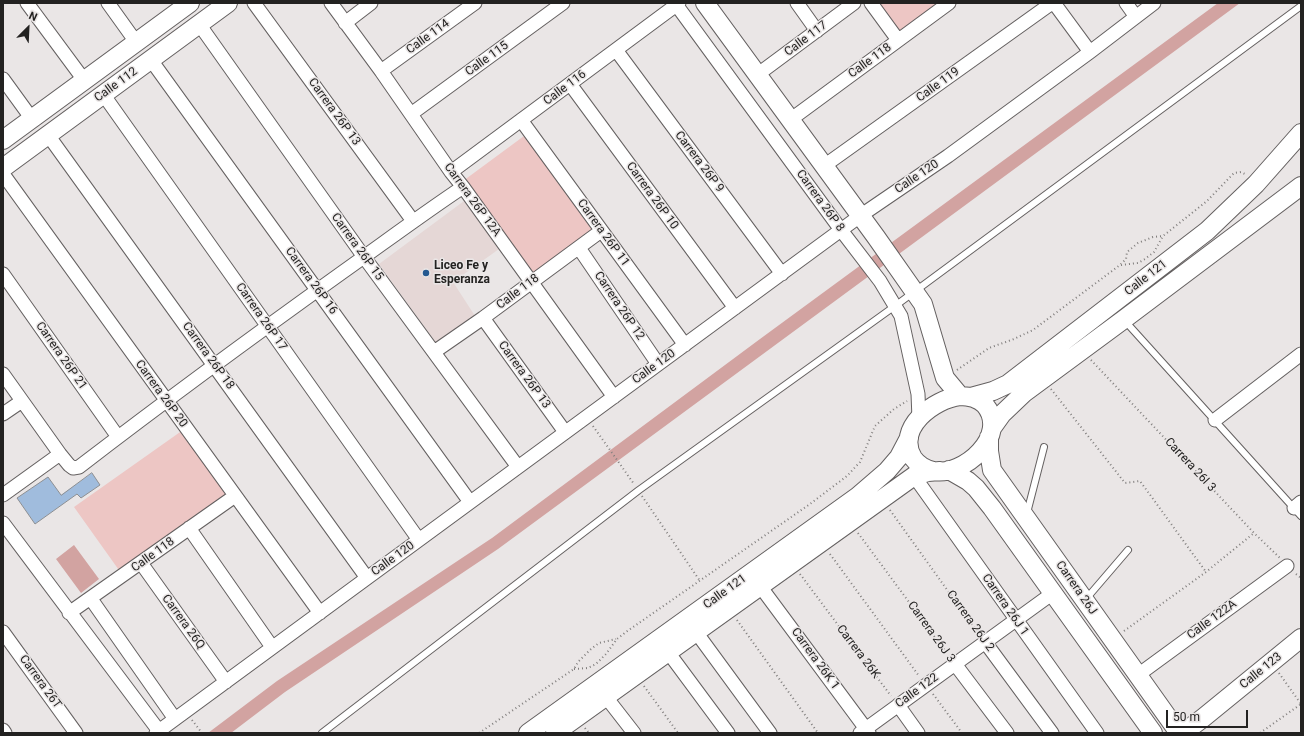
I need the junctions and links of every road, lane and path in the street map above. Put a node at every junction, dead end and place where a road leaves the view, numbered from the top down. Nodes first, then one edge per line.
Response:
1 (27, 3) edge
2 (108, 3) edge
3 (228, 3) edge
4 (254, 3) edge
5 (331, 3) edge
6 (371, 3) edge
7 (475, 3) edge
8 (563, 3) edge
9 (705, 3) edge
10 (797, 3) edge
11 (854, 3) edge
12 (871, 3) edge
13 (949, 3) edge
14 (1053, 3) edge
15 (1126, 3) edge
16 (1154, 3) edge
17 (677, 4) edge
18 (184, 5) edge
19 (1301, 6) edge
20 (1136, 17) junction
21 (345, 23) junction
22 (199, 24) junction
23 (817, 30) junction
24 (898, 40) junction
25 (136, 42) junction
26 (616, 50) junction
27 (1090, 52) junction
28 (151, 60) junction
29 (381, 72) junction
30 (757, 75) junction
31 (3, 79) edge
32 (84, 80) junction
33 (570, 84) junction
34 (103, 94) junction
35 (411, 114) junction
36 (32, 119) junction
37 (521, 120) junction
38 (790, 120) junction
39 (1301, 133) edge
40 (48, 135) junction
41 (3, 140) edge
42 (824, 166) junction
43 (3, 168) edge
44 (451, 172) junction
45 (3, 174) edge
46 (1256, 184) junction
47 (1301, 186) edge
48 (463, 187) junction
49 (860, 216) junction
50 (413, 222) junction
51 (841, 230) junction
52 (602, 231) junction
53 (1163, 236) junction
54 (579, 248) junction
55 (364, 257) junction
56 (1120, 265) junction
57 (3, 274) edge
58 (782, 274) junction
59 (531, 282) junction
60 (318, 290) junction
61 (914, 292) junction
62 (895, 306) junction
63 (735, 308) junction
64 (483, 318) junction
65 (1123, 320) junction
66 (267, 326) junction
67 (685, 345) junction
68 (1083, 349) junction
69 (434, 352) junction
70 (1301, 354) edge
71 (658, 364) junction
72 (214, 365) junction
73 (3, 374) edge
74 (945, 378) junction
75 (1050, 387) dead end
76 (918, 394) junction
77 (965, 396) junction
78 (614, 397) junction
79 (166, 400) junction
80 (22, 401) junction
81 (3, 414) edge
82 (919, 419) junction
83 (1215, 420) junction
84 (565, 432) junction
85 (990, 433) junction
86 (118, 437) junction
87 (602, 438) dead end
88 (908, 438) junction
89 (1044, 447) dead end
90 (60, 454) junction
91 (518, 467) junction
92 (945, 471) junction
93 (914, 476) junction
94 (639, 490) junction
95 (3, 495) edge
96 (235, 496) junction
97 (470, 502) junction
98 (889, 507) dead end
99 (1299, 509) edge
100 (1026, 517) junction
101 (3, 523) edge
102 (189, 528) junction
103 (856, 530) dead end
104 (1254, 534) junction
105 (419, 540) junction
106 (1128, 550) dead end
107 (828, 551) dead end
108 (141, 563) junction
109 (1287, 566) junction
110 (798, 572) dead end
111 (1206, 572) junction
112 (367, 578) junction
113 (1301, 578) edge
114 (700, 581) junction
115 (760, 586) junction
116 (1053, 593) junction
117 (91, 599) junction
118 (1085, 601) junction
119 (69, 613) junction
120 (320, 613) junction
121 (735, 617) dead end
122 (1016, 620) junction
123 (3, 632) edge
124 (696, 632) junction
125 (1118, 635) dead end
126 (1301, 638) edge
127 (617, 639) junction
128 (985, 642) junction
129 (272, 647) junction
130 (668, 652) junction
131 (1271, 662) junction
132 (955, 664) junction
133 (574, 670) junction
134 (1138, 675) junction
135 (226, 682) junction
136 (642, 683) dead end
137 (926, 685) junction
138 (606, 696) junction
139 (1301, 704) edge
140 (898, 705) junction
141 (1165, 713) junction
142 (175, 719) junction
143 (1199, 725) edge
144 (198, 728) dead end
145 (3, 730) edge
146 (1150, 730) edge
147 (157, 732) edge
148 (865, 732) edge
149 (5, 733) edge
150 (76, 733) edge
151 (202, 733) edge
152 (322, 733) edge
153 (479, 733) edge
154 (528, 733) edge
155 (555, 733) edge
156 (634, 733) edge
157 (678, 733) edge
158 (728, 733) edge
159 (770, 733) edge
160 (818, 733) edge
161 (918, 733) edge
162 (962, 733) edge
163 (1007, 733) edge
164 (1052, 733) edge
165 (1097, 733) edge
166 (1179, 733) edge
167 (1183, 733) edge
168 (1260, 733) edge

1 - 32 street
2 - 25 street
3 - 22 main road, Calle 112
4 - 50 street, Carrera 26P 13
5 - 21 street, Carrera 26P 12A
6 - 21 street
7 - 29 street, Calle 114
8 - 35 street, Calle 115
9 - 30 main road, Carrera 26P 8
10 - 23 street
11 - 23 street, Calle 117
12 - 24 street
13 - 24 street, Calle 118
14 - 27 street
14 - 42 street, Calle 119
15 - 20 street
16 - 20 street, Calle 120
17 - 26 street, Calle 116
17 - 51 street, Carrera 26P 8
18 - 25 main road, Calle 112
19 - 61 lane
20 - 27 street, Calle 120
21 - 29 street, Carrera 26P 12A
22 - 28 main road, Calle 112
22 - 55 street, Carrera 26P 15
23 - 30 street, Calle 117
24 - 38 street, Calle 118
25 - 32 main road, Calle 112
26 - 33 street, Calle 116
26 - 58 street, Carrera 26P 9
27 - 49 street, Calle 120
28 - 34 main road, Calle 112
28 - 60 street, Carrera 26P 16
29 - 35 street, Carrera 26P 12A
30 - 38 main road, Carrera 26P 8
31 - 36 street
32 - 36 main road, Calle 112
33 - 37 street, Calle 116
33 - 63 street, Carrera 26P 10
34 - 40 main road, Calle 112
34 - 66 street, Carrera 26P 17
35 - 44 street, Carrera 26P 12A
36 - 41 main road, Calle 112
37 - 44 street, Calle 116
37 - 52 street, Carrera 26P 11
38 - 42 main road, Carrera 26P 8
39 - 46 main road, Calle 121
40 - 43 main road, Calle 112
40 - 72 street, Carrera 26P 18
42 - 49 main road, Carrera 26P 8
44 - 48 street, Carrera 26P 12A
45 - 79 street, Carrera 26P 20
46 - 53 path
46 - 77 main road, Calle 121
47 - 65 main road, Calle 121
48 - 50 street
48 - 59 street, Carrera 26P 12A
49 - 51 street, Calle 120
49 - 61 main road, Carrera 26P 8
50 - 55 street
51 - 58 street, Calle 120
51 - 62 street, Carrera 26P 8
52 - 54 street, Calle 118
52 - 67 street, Carrera 26P 11
53 - 56 path
53 - 56 path
54 - 59 street, Calle 118
54 - 71 street, Carrera 26P 12
55 - 60 street
55 - 69 street, Carrera 26P 15
56 - 74 path
57 - 86 street, Carrera 26P 21
58 - 63 street, Calle 120
59 - 64 street, Calle 118
59 - 78 street, Carrera 26P 12A
60 - 66 street
60 - 97 street, Carrera 26P 16
61 - 62 lane
61 - 74 main road, Carrera 26P 8
62 - 76 street, Carrera 26P 8
62 - 94 lane
63 - 67 street, Calle 120
64 - 69 street, Calle 118
64 - 84 street, Carrera 26P 13
65 - 68 main road, Calle 121
65 - 83 lane
66 - 72 street
66 - 105 street, Carrera 26P 17
67 - 71 street, Calle 120
68 - 85 main road, Calle 121
68 - 104 path, Carrera 26I 3
69 - 91 street, Carrera 26P 15
70 - 83 street
71 - 78 street, Calle 120
72 - 79 street
72 - 112 street, Carrera 26P 18
73 - 80 street
74 - 77 main road, Carrera 26P 8
75 - 111 path
76 - 82 street, Carrera 26P 8
76 - 114 path
77 - 82 main road
77 - 85 main road
78 - 84 street, Calle 120
79 - 86 street
79 - 96 street, Carrera 26P 20
80 - 81 street
80 - 90 street
82 - 88 main road
83 - 99 lane
84 - 91 street, Calle 120
85 - 92 main road
85 - 100 main road, Carrera 26J
86 - 90 street
87 - 94 path
88 - 92 main road
88 - 154 main road, Calle 121
89 - 100 lane
90 - 95 street
91 - 97 street, Calle 120
92 - 93 main road, Calle 121
92 - 116 main road, Carrera 26J
93 - 115 main road, Calle 121
93 - 122 street, Carrera 26J 1
94 - 114 path
94 - 152 lane
96 - 102 street, Calle 118
96 - 120 street, Carrera 26P 20
97 - 105 street, Calle 120
98 - 128 path, Carrera 26J 2
100 - 118 main road, Carrera 26J
101 - 119 street
102 - 108 street, Calle 118
102 - 129 street
103 - 132 path, Carrera 26J 3
104 - 109 path, Carrera 26I 3
104 - 111 path
105 - 112 street, Calle 120
106 - 118 lane
107 - 137 path
108 - 117 street, Calle 118
108 - 135 street, Carrera 26Q
109 - 113 path, Carrera 26I 3
109 - 134 street, Calle 122A
110 - 140 path, Carrera 26K
111 - 125 path
112 - 120 street, Calle 120
114 - 127 path
115 - 124 main road, Calle 121
115 - 148 street, Carrera 26K 1
116 - 122 street, Calle 122
116 - 146 main road, Carrera 26J
117 - 119 street, Calle 118
117 - 142 street
118 - 134 main road, Carrera 26J
119 - 147 street
120 - 129 street, Calle 120
121 - 160 path
122 - 128 street, Calle 122
122 - 165 street, Carrera 26J 1
123 - 150 street, Carrera 26T
124 - 130 main road, Calle 121
124 - 159 street
126 - 131 main road, Calle 123
127 - 133 path
127 - 133 path
128 - 132 street, Calle 122
128 - 164 street, Carrera 26J 2
129 - 135 street, Calle 120
130 - 138 main road, Calle 121
130 - 158 street
131 - 139 path
131 - 143 main road, Calle 123
132 - 137 street, Calle 122
132 - 163 street, Carrera 26J 3
133 - 153 path
134 - 141 main road, Carrera 26J
135 - 142 street, Calle 120
136 - 157 path
137 - 140 street, Calle 122
137 - 162 path
138 - 155 main road, Calle 121
138 - 156 street
139 - 168 path
140 - 148 street, Calle 122
140 - 161 street
141 - 143 main road
141 - 166 main road, Carrera 26J
142 - 147 street, Calle 120
143 - 167 main road, Calle 123
144 - 151 path
145 - 149 street

